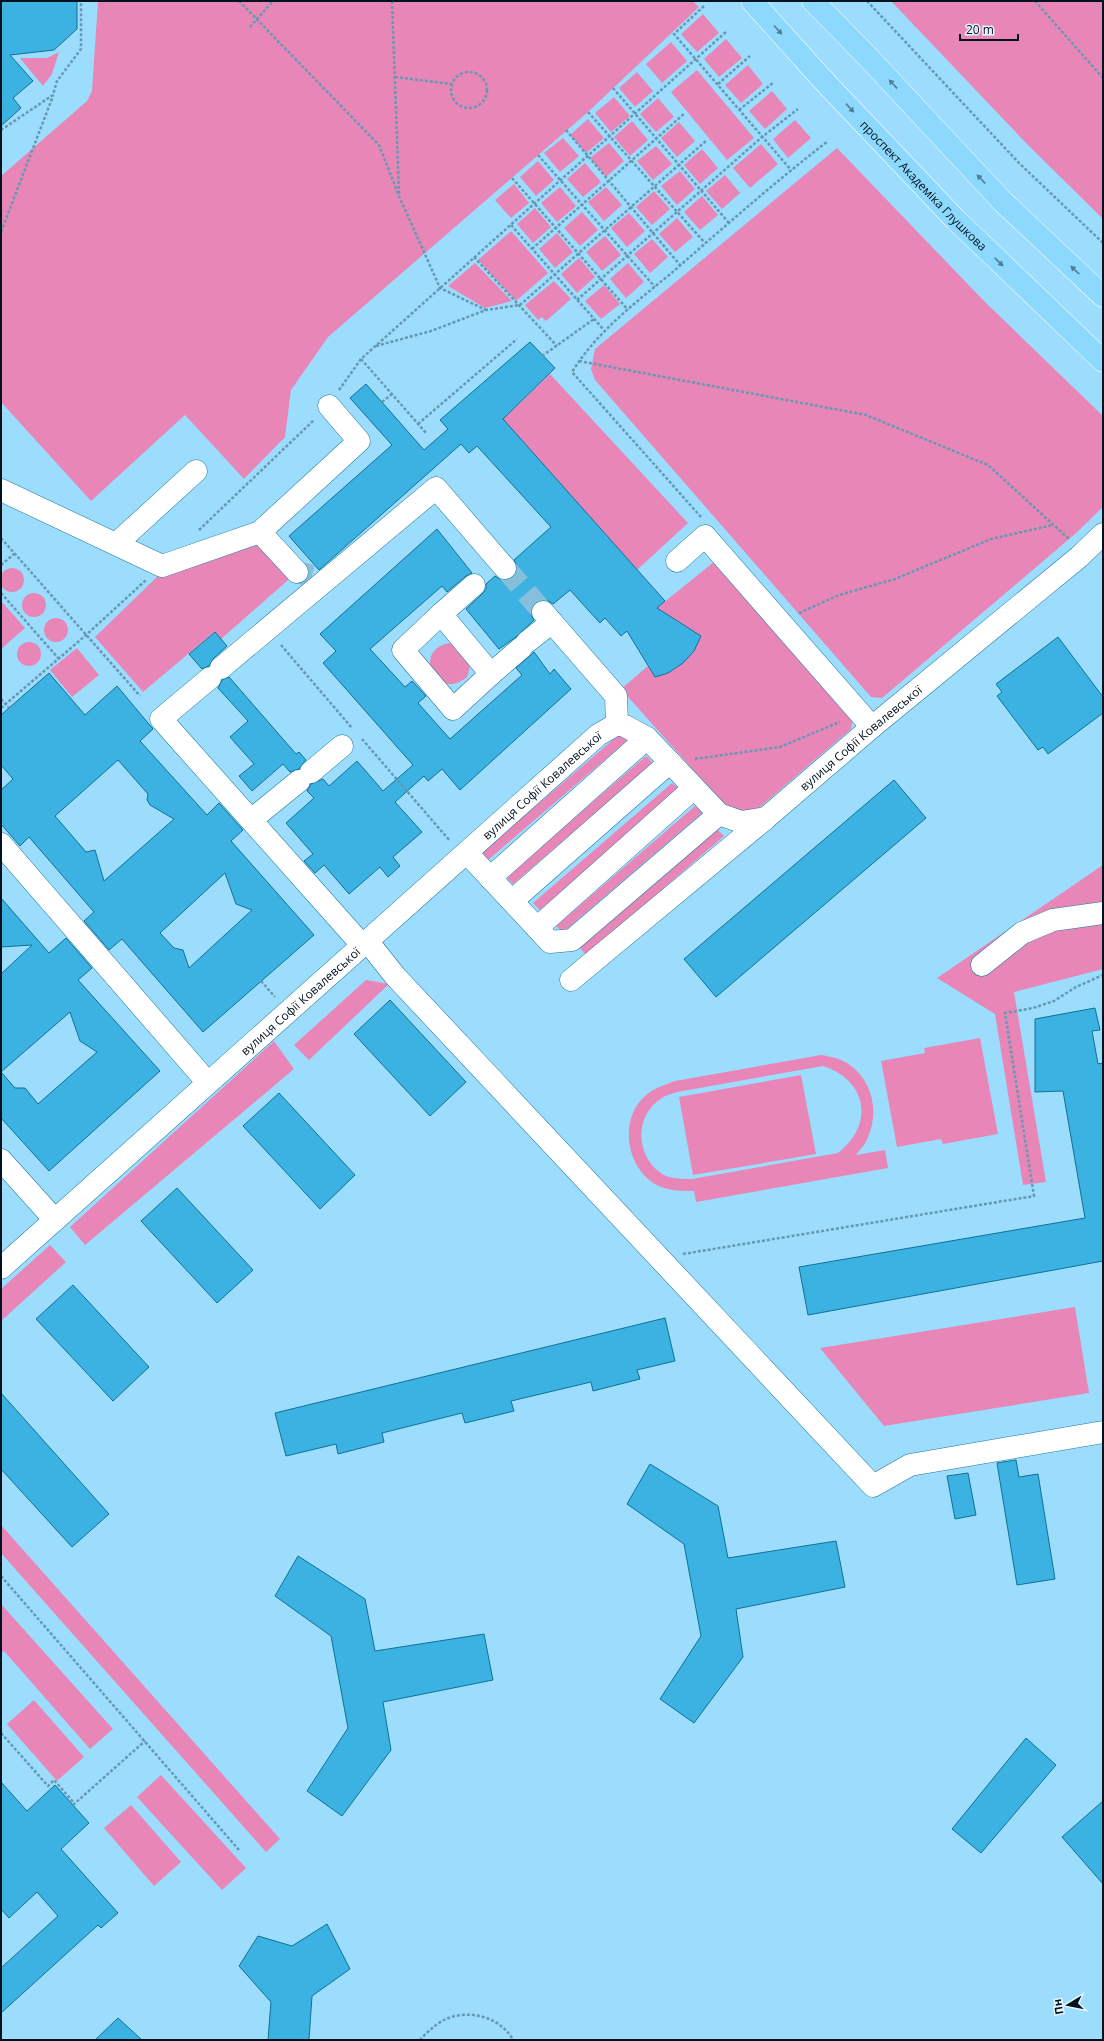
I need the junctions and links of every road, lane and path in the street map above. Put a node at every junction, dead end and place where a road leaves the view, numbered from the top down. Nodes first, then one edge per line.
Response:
1 (81, 1) edge
2 (239, 1) edge
3 (273, 1) edge
4 (392, 1) edge
5 (752, 1) edge
6 (813, 1) edge
7 (867, 1) edge
8 (1035, 1) edge
9 (704, 6) dead end
10 (257, 18) junction
11 (250, 27) dead end
12 (726, 31) dead end
13 (750, 56) dead end
14 (696, 59) junction
15 (395, 77) junction
16 (1103, 78) edge
17 (774, 82) dead end
18 (451, 84) junction
19 (718, 84) junction
20 (612, 88) dead end
21 (53, 95) junction
22 (798, 108) dead end
23 (740, 110) junction
24 (588, 112) dead end
25 (635, 114) junction
26 (685, 114) dead end
27 (1, 130) edge
28 (566, 130) dead end
29 (610, 136) junction
30 (762, 137) junction
31 (657, 139) junction
32 (707, 140) dead end
33 (828, 142) dead end
34 (538, 155) dead end
35 (588, 156) junction
36 (632, 161) junction
37 (679, 164) junction
38 (791, 170) junction
39 (512, 178) dead end
40 (561, 180) junction
41 (609, 181) junction
42 (654, 186) junction
43 (702, 190) junction
44 (399, 196) junction
45 (535, 204) junction
46 (582, 204) junction
47 (631, 207) junction
48 (677, 212) junction
49 (729, 223) junction
50 (511, 225) junction
51 (556, 227) junction
52 (605, 230) junction
53 (1, 232) edge
54 (653, 233) junction
55 (705, 243) junction
56 (1103, 243) edge
57 (532, 249) junction
58 (579, 253) junction
59 (627, 256) junction
60 (474, 258) junction
61 (680, 265) junction
62 (554, 274) junction
63 (601, 279) junction
64 (655, 287) junction
65 (440, 288) junction
66 (1103, 296) edge
67 (577, 300) junction
68 (520, 305) junction
69 (486, 310) junction
70 (628, 310) junction
71 (594, 319) junction
72 (604, 330) junction
73 (517, 339) dead end
74 (375, 346) junction
75 (557, 346) junction
76 (542, 356) dead end
77 (361, 359) junction
78 (579, 361) junction
79 (1103, 361) edge
80 (572, 372) dead end
81 (392, 394) junction
82 (382, 402) dead end
83 (329, 406) junction
84 (418, 424) junction
85 (427, 434) dead end
86 (196, 471) dead end
87 (1, 490) edge
88 (1053, 525) junction
89 (260, 532) junction
90 (195, 534) dead end
91 (1103, 534) edge
92 (1, 538) edge
93 (1072, 542) dead end
94 (116, 544) junction
95 (14, 554) junction
96 (677, 561) dead end
97 (1, 565) edge
98 (162, 566) junction
99 (312, 576) junction
100 (1, 593) edge
101 (441, 614) junction
102 (797, 615) dead end
103 (268, 629) junction
104 (86, 636) junction
105 (59, 659) junction
106 (491, 674) junction
107 (140, 696) dead end
108 (1, 699) edge
109 (6, 704) junction
110 (1, 708) edge
111 (9, 708) dead end
112 (867, 721) junction
113 (617, 724) junction
114 (352, 738) junction
115 (647, 738) junction
116 (694, 759) dead end
117 (670, 762) junction
118 (694, 788) junction
119 (719, 814) junction
120 (766, 818) junction
121 (251, 820) junction
122 (1, 833) edge
123 (447, 838) dead end
124 (1, 844) edge
125 (467, 853) junction
126 (490, 878) junction
127 (512, 901) junction
128 (1103, 913) edge
129 (76, 916) dead end
130 (536, 928) junction
131 (365, 944) junction
132 (982, 965) dead end
133 (1103, 975) edge
134 (571, 980) dead end
135 (261, 981) dead end
136 (278, 1002) dead end
137 (208, 1083) junction
138 (1, 1160) edge
139 (55, 1220) junction
140 (680, 1254) dead end
141 (1, 1268) edge
142 (1103, 1432) edge
143 (1, 1576) edge
144 (1, 1733) edge
145 (144, 1741) junction
146 (239, 1850) dead end
147 (420, 2040) edge
148 (513, 2040) edge

1 - 21 path
2 - 10 path
3 - 10 path
4 - 15 path
5 -> 79 highway, проспект Академіка Глушкова
66 -> 6 highway
7 - 56 path
8 - 16 path
9 - 14 path
10 - 11 path
10 - 44 path
12 - 14 path
13 - 19 path
14 - 19 path
14 - 25 path
15 - 18 path
15 - 44 path
17 - 23 path
18 - 18 path
19 - 23 path
20 - 25 path
21 - 27 path
21 - 53 path
22 - 30 path
23 - 30 path
24 - 29 path
25 - 29 path
25 - 31 path
26 - 31 path
28 - 35 path
29 - 35 path
29 - 36 path
30 - 38 path
30 - 43 path
31 - 36 path
31 - 37 path
32 - 37 path
33 - 38 path
34 - 40 path
35 - 40 path
35 - 41 path
36 - 41 path
36 - 42 path
37 - 42 path
37 - 43 path
38 - 49 path
39 - 45 path
40 - 45 path
40 - 46 path
41 - 46 path
41 - 47 path
42 - 47 path
42 - 48 path
43 - 48 path
43 - 49 path
44 - 65 path
45 - 50 path
45 - 51 path
46 - 51 path
46 - 52 path
47 - 52 path
47 - 54 path
48 - 54 path
48 - 55 path
49 - 55 path
50 - 57 path
50 - 60 path
51 - 57 path
51 - 58 path
52 - 58 path
52 - 59 path
54 - 59 path
54 - 61 path
55 - 61 path
57 - 62 path
58 - 62 path
58 - 63 path
59 - 63 path
59 - 64 path
60 - 65 path
60 - 68 path
61 - 64 path
62 - 67 path
62 - 68 path
63 - 67 path
63 - 70 path
64 - 70 path
65 - 69 path
65 - 74 path
67 - 71 path
68 - 69 path
68 - 75 path
69 - 74 path
70 - 72 path
71 - 72 path
71 - 75 path
72 - 78 path
73 - 84 path
74 - 77 path
75 - 76 path
77 - 81 path
77 - 83 path
78 - 80 path
78 - 88 path
81 - 82 path
81 - 84 path
83 - 89 street
83 - 90 path
84 - 85 path
86 - 94 street
87 - 94 street
88 - 93 path
88 - 102 path
89 - 98 street
89 - 99 street
91 - 112 street, вулиця Софії Ковалевської
92 - 95 path
94 - 98 street
95 - 97 path
95 - 104 path
96 - 112 street
98 - 104 path
99 - 101 street
99 - 103 street
100 - 105 path
101 - 106 street
101 - 106 street
103 - 114 path
103 - 121 street
104 - 105 path
104 - 107 path
105 - 109 path
106 - 113 street
108 - 109 path
109 - 110 path
109 - 111 path
112 - 116 path
112 - 120 street, вулиця Софії Ковалевської
113 - 115 street
113 - 125 street, вулиця Софії Ковалевської
114 - 121 street
114 - 123 path
115 - 117 street
115 - 126 street
117 - 118 street
117 - 127 street
118 - 119 street
118 - 130 street
119 - 120 street
119 - 130 street
120 - 134 street, вулиця Софії Ковалевської
121 - 131 street
122 - 129 street
124 - 137 street
125 - 126 street
125 - 131 street, вулиця Софії Ковалевської
126 - 127 street
127 - 130 street
128 - 132 street
131 - 137 street, вулиця Софії Ковалевської
131 - 142 street
133 - 140 path
135 - 136 path
137 - 139 street, вулиця Софії Ковалевської
138 - 139 street
139 - 141 street, вулиця Софії Ковалевської
143 - 145 path
144 - 145 path
145 - 146 path
147 - 148 path

